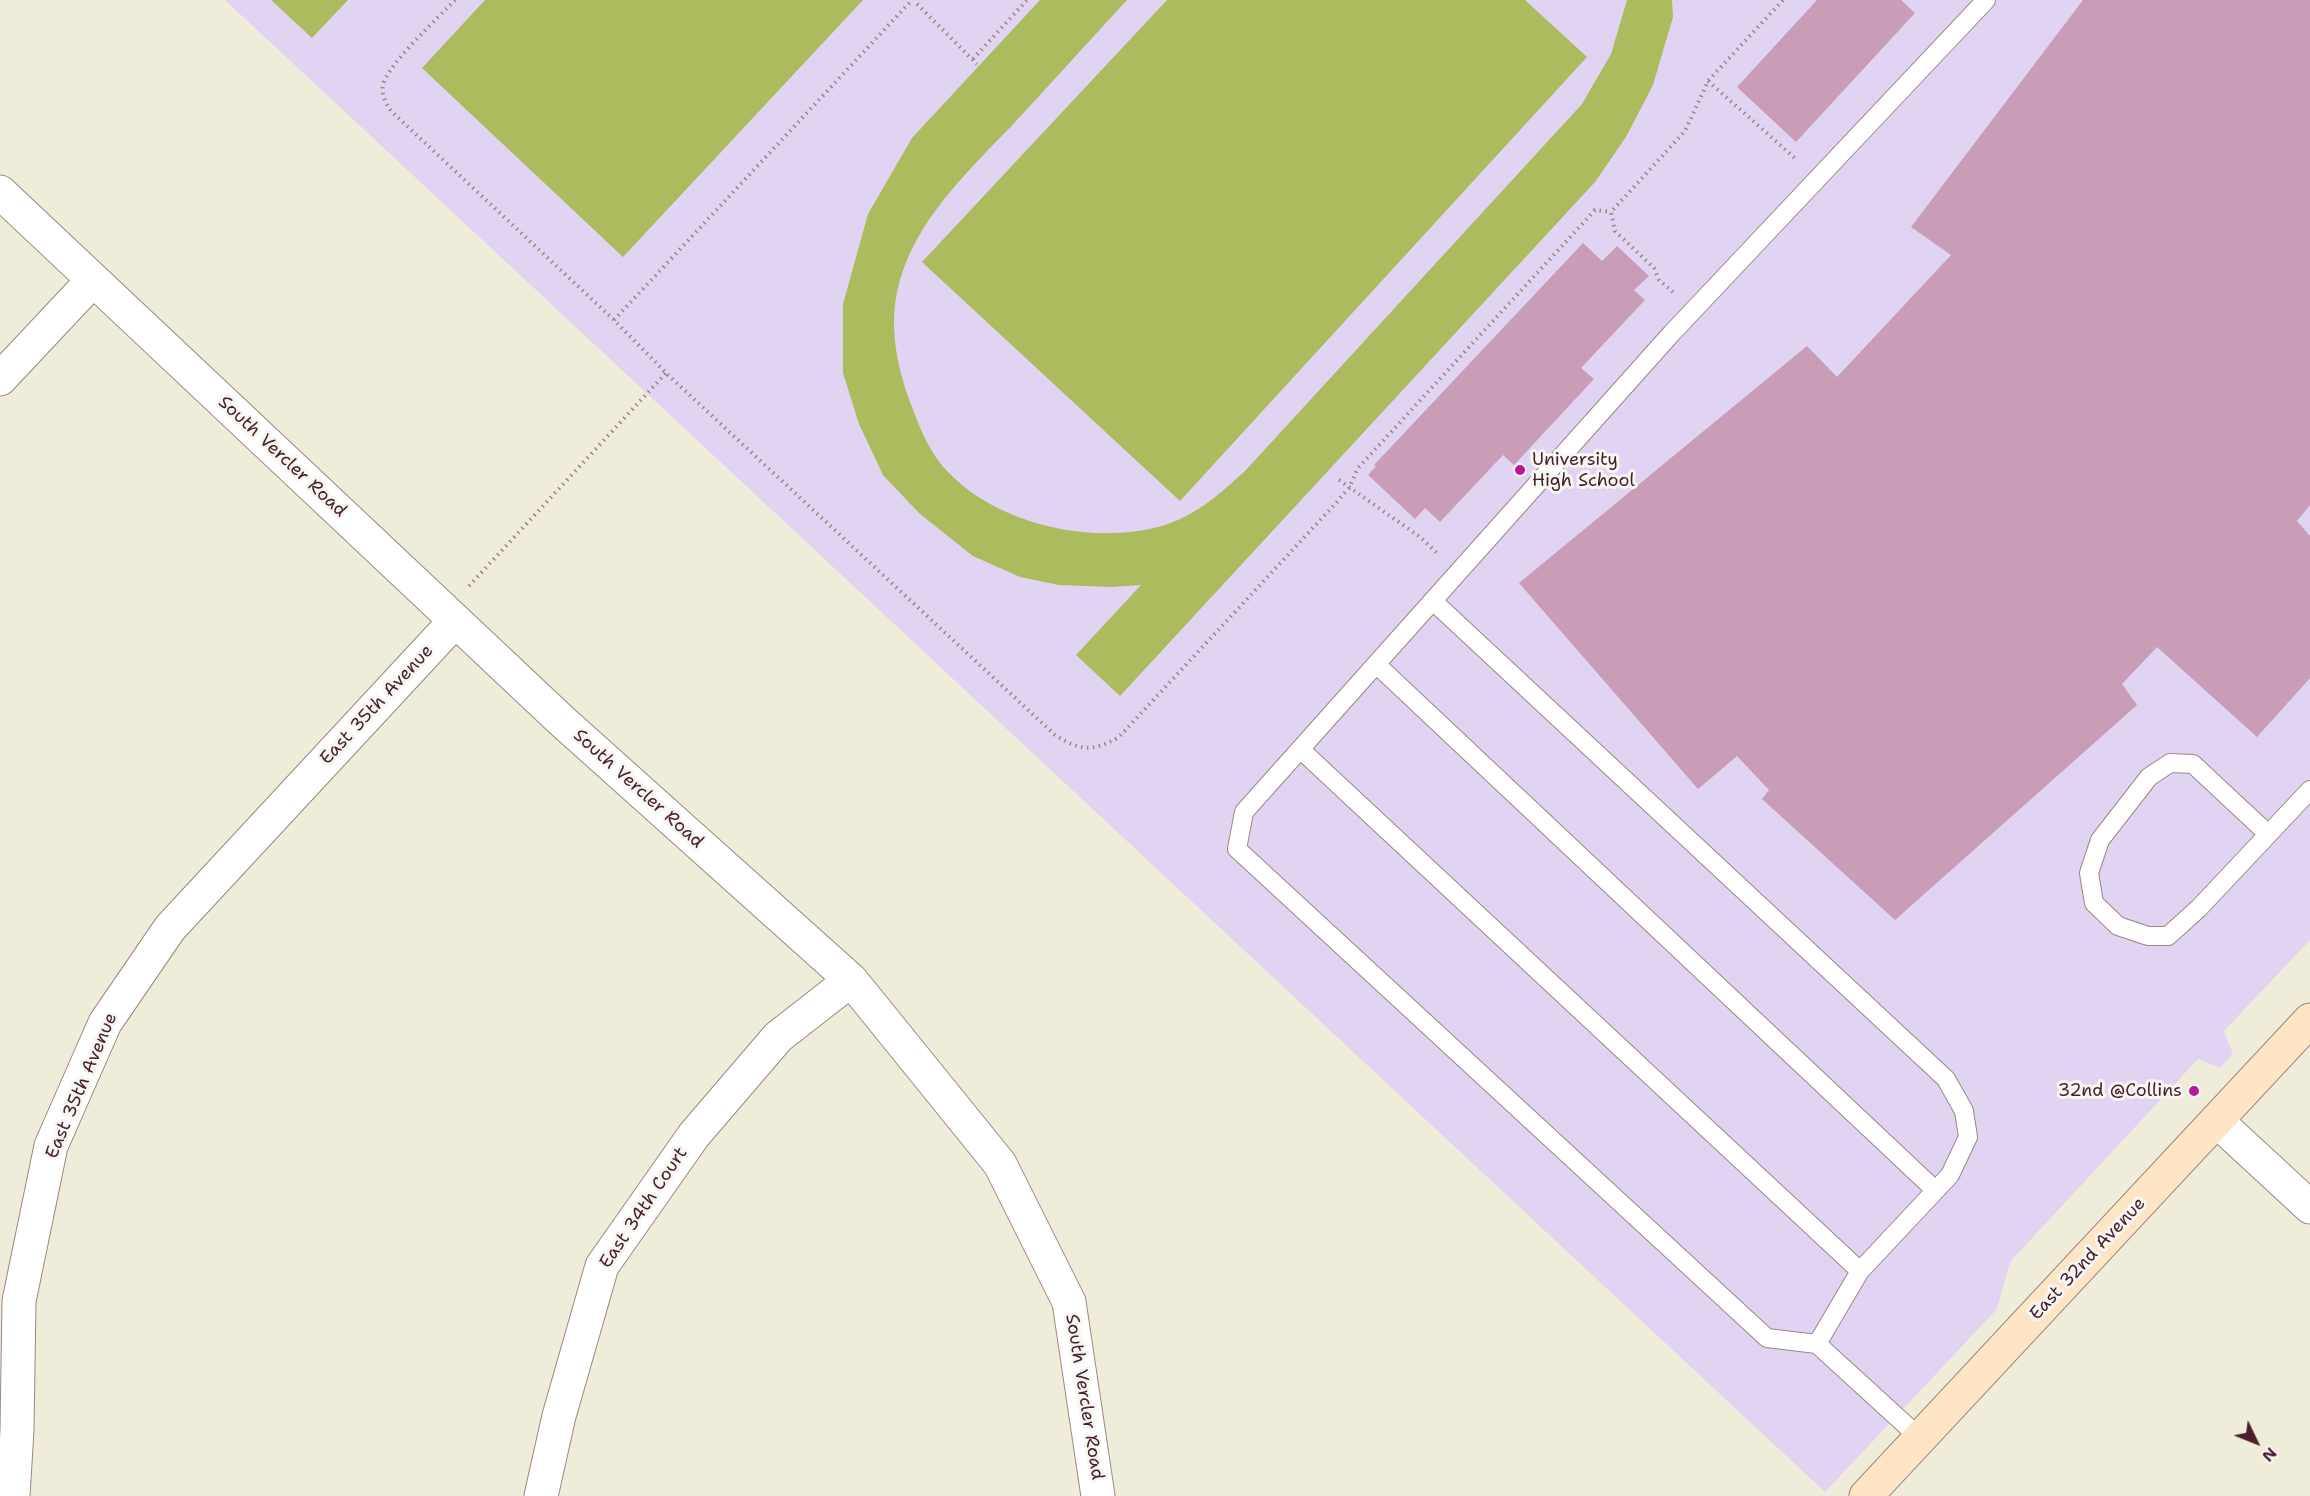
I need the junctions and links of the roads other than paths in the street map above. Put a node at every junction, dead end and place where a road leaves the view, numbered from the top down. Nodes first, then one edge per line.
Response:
1 (1986, 0) edge
2 (0, 192) edge
3 (93, 280) junction
4 (0, 379) edge
5 (1432, 601) junction
6 (450, 616) junction
7 (1376, 664) junction
8 (1300, 749) junction
9 (2310, 790) edge
10 (2268, 834) junction
11 (850, 980) junction
12 (2310, 1020) edge
13 (2217, 1121) junction
14 (1935, 1190) junction
15 (2310, 1207) edge
16 (1860, 1271) junction
17 (10, 1299) edge
18 (1817, 1344) junction
19 (1920, 1438) junction
20 (13, 1496) edge
21 (541, 1496) edge
22 (1098, 1496) edge
23 (1866, 1496) edge

1 - 5 lane
2 - 3 street, South Vercler Road
3 - 4 street
3 - 6 street, South Vercler Road
5 - 7 lane
5 - 14 lane
6 - 11 street, South Vercler Road
6 - 17 street, East 35th Avenue
7 - 8 lane
7 - 14 lane
8 - 16 lane
8 - 18 lane
9 - 10 lane
10 - 10 lane
11 - 21 street, East 34th Court
11 - 22 street, South Vercler Road
12 - 13 main road, East 32nd Avenue
13 - 15 street
13 - 19 main road, East 32nd Avenue
14 - 16 lane
16 - 18 lane
17 - 20 street, East 35th Avenue
18 - 19 lane
19 - 23 main road, East 32nd Avenue

